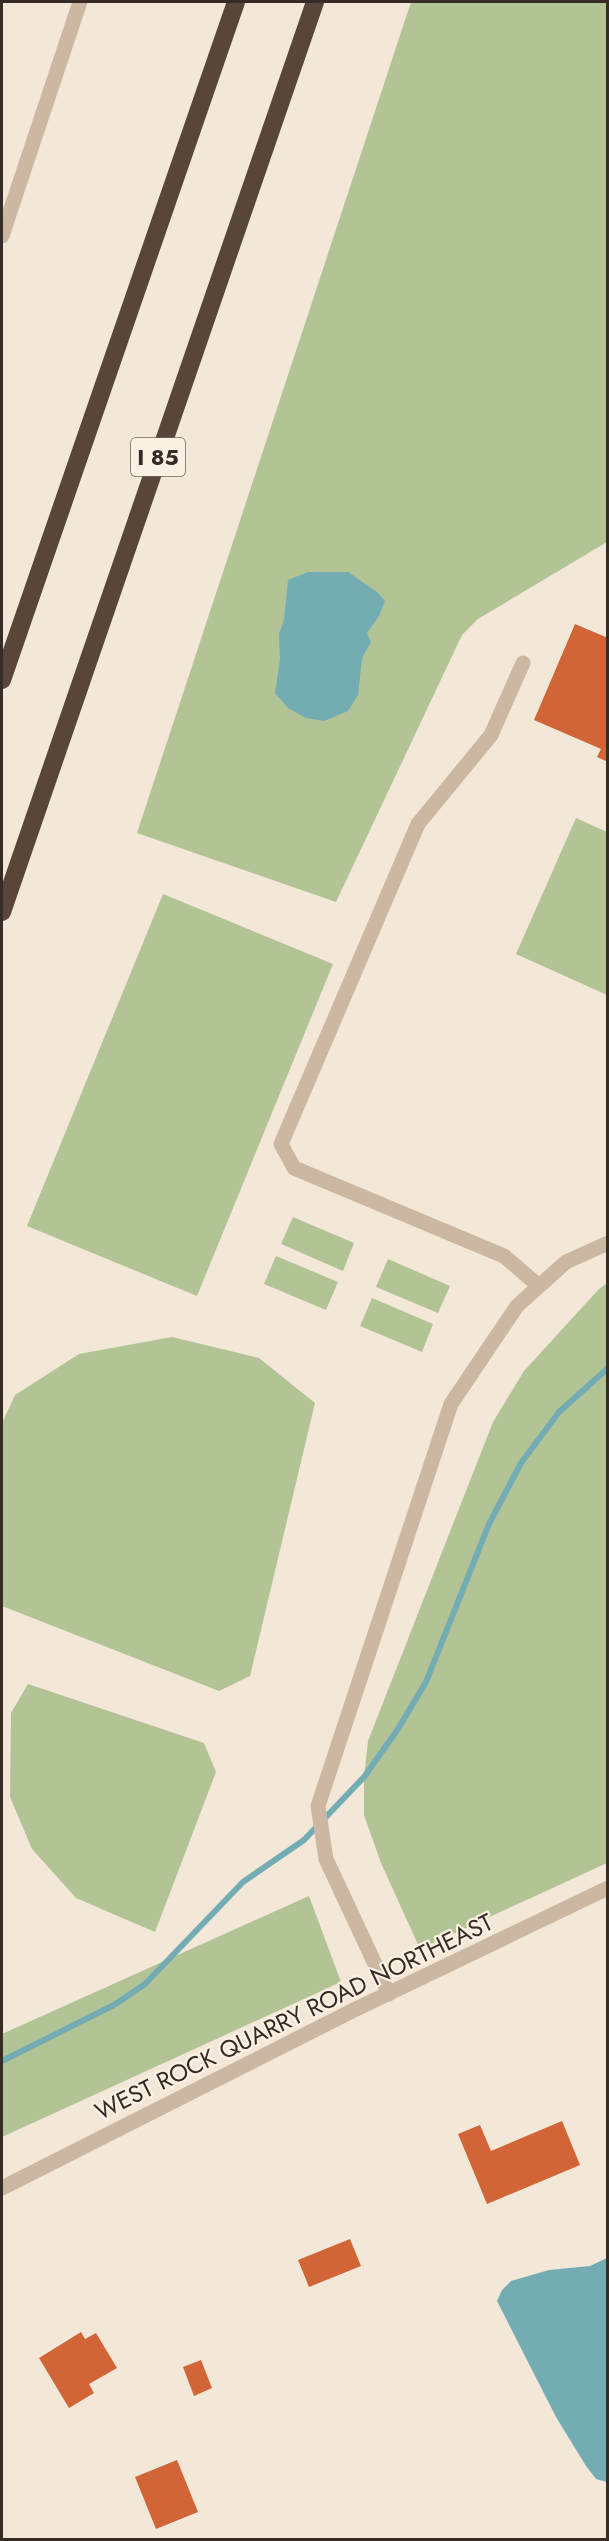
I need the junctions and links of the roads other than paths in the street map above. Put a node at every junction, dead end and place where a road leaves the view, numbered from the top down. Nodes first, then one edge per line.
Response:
1 (80, 2) edge
2 (236, 2) edge
3 (315, 2) edge
4 (2, 236) edge
5 (523, 663) dead end
6 (2, 680) edge
7 (2, 912) edge
8 (608, 1243) edge
9 (539, 1286) junction
10 (608, 1888) edge
11 (389, 1994) junction
12 (2, 2188) edge

1 - 4 street
2 - 6 highway
3 - 7 highway, I 85
5 - 9 street
8 - 9 street
9 - 11 street
10 - 11 street, WEST ROCK QUARRY ROAD NORTHEAST
11 - 12 street, WEST ROCK QUARRY ROAD NORTHEAST

